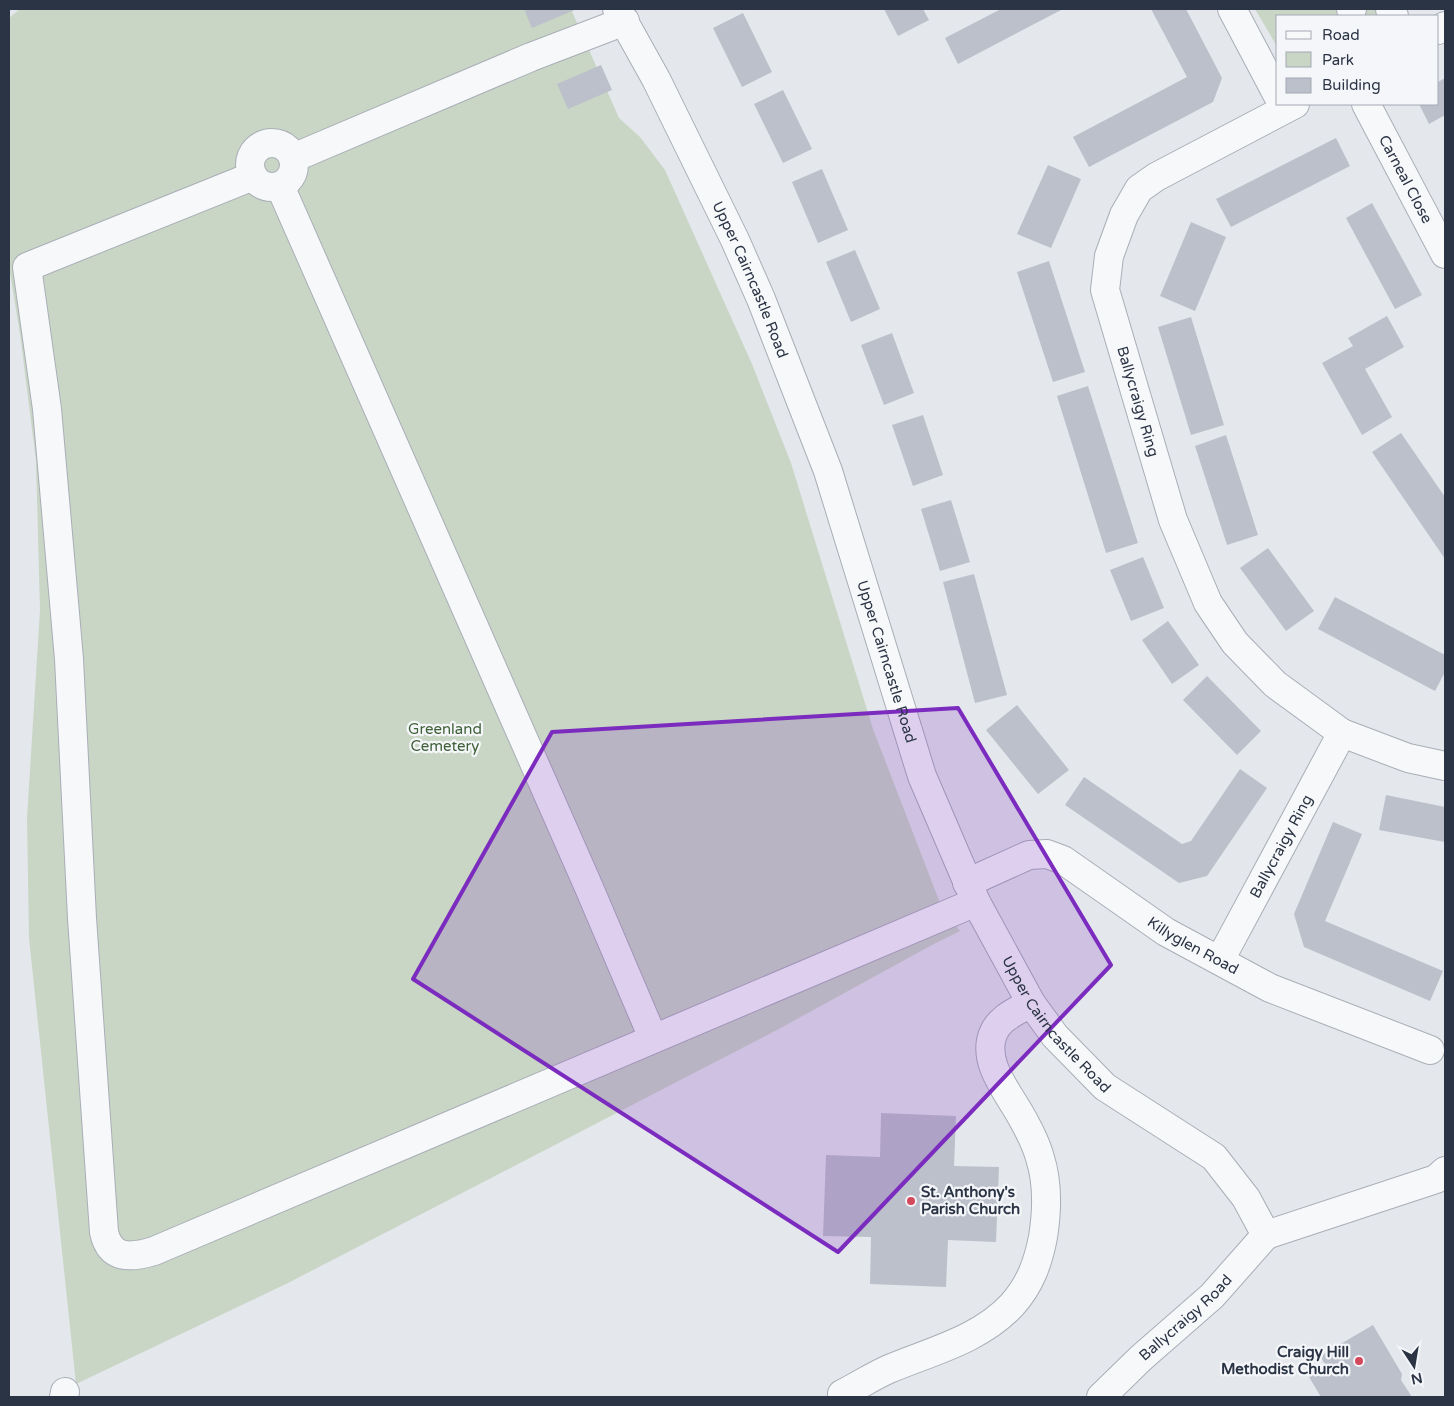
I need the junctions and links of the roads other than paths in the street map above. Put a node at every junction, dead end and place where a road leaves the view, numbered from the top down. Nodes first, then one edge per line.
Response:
1 (1232, 9) edge
2 (621, 15) edge
3 (1276, 87) edge
4 (1282, 105) edge
5 (1367, 105) edge
6 (293, 158) junction
7 (253, 176) junction
8 (280, 186) junction
9 (1445, 254) edge
10 (1342, 733) junction
11 (1445, 766) edge
12 (972, 892) junction
13 (1220, 960) junction
14 (1031, 1003) junction
15 (653, 1038) junction
16 (1430, 1050) dead end
17 (1442, 1183) edge
18 (1266, 1235) junction
19 (842, 1394) dead end
20 (1100, 1397) edge

1 - 3 street
2 - 6 street
2 - 12 street, Upper Cairncastle Road
4 - 10 street, Ballycraigy Ring
5 - 9 street, Carneal Close
6 - 7 street
6 - 8 street
7 - 8 street
7 - 15 street, Killyglen Road
8 - 15 street
10 - 11 street, Ballycraigy Ring
10 - 13 street, Ballycraigy Ring
12 - 13 street, Killyglen Road
12 - 14 street, Upper Cairncastle Road
12 - 15 street, Killyglen Road
13 - 16 street, Killyglen Road
14 - 18 street, Upper Cairncastle Road
14 - 19 street
17 - 18 street
18 - 20 street, Ballycraigy Road

